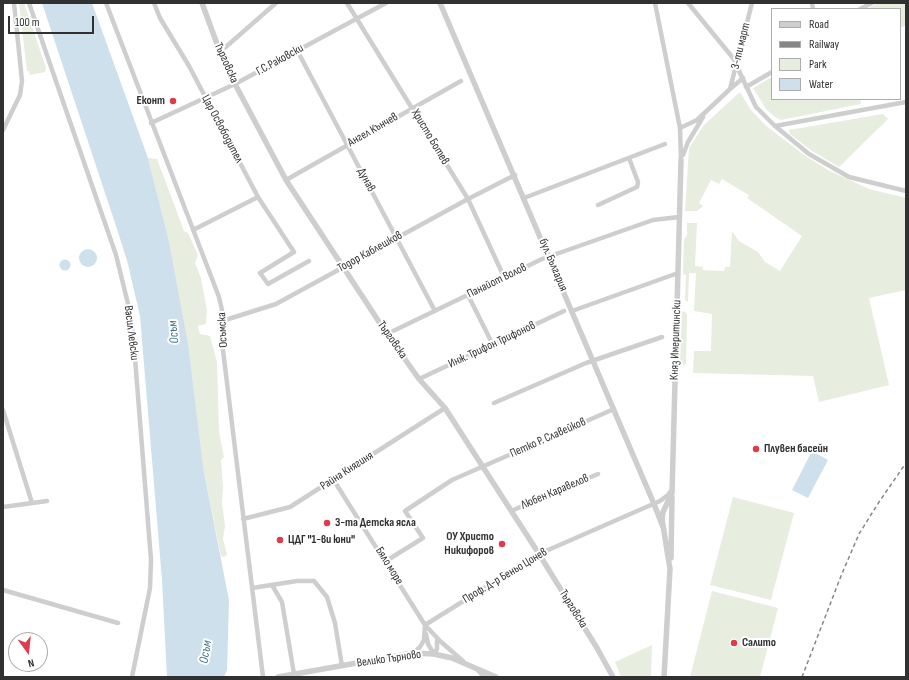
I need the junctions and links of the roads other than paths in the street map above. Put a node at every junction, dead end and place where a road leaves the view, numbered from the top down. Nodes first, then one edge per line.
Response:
1 (14, 3) edge
2 (29, 3) edge
3 (106, 3) edge
4 (154, 3) edge
5 (202, 3) edge
6 (276, 3) edge
7 (347, 3) edge
8 (386, 3) edge
9 (440, 3) edge
10 (655, 3) edge
11 (688, 3) edge
12 (752, 3) edge
13 (872, 3) edge
14 (862, 8) edge
15 (357, 19) junction
16 (297, 50) junction
17 (220, 52) junction
18 (736, 65) junction
19 (771, 73) edge
20 (743, 78) junction
21 (461, 81) dead end
22 (235, 84) junction
23 (746, 87) junction
24 (730, 89) junction
25 (205, 98) junction
26 (906, 102) edge
27 (412, 108) junction
28 (705, 114) junction
29 (151, 123) junction
30 (775, 126) junction
31 (680, 128) junction
32 (3, 130) edge
33 (665, 144) dead end
34 (348, 145) junction
35 (629, 158) junction
36 (681, 160) junction
37 (515, 175) junction
38 (286, 180) junction
39 (906, 191) edge
40 (258, 197) junction
41 (524, 198) junction
42 (468, 199) junction
43 (598, 204) dead end
44 (679, 217) junction
45 (193, 230) junction
46 (396, 237) junction
47 (549, 256) junction
48 (310, 261) dead end
49 (342, 267) junction
50 (678, 273) junction
51 (504, 277) junction
52 (468, 295) junction
53 (434, 311) junction
54 (564, 311) dead end
55 (572, 311) junction
56 (222, 321) junction
57 (387, 334) junction
58 (662, 337) dead end
59 (493, 345) junction
60 (593, 360) junction
61 (420, 379) junction
62 (494, 404) dead end
63 (444, 408) junction
64 (614, 409) junction
65 (3, 410) edge
66 (483, 466) junction
67 (598, 474) dead end
68 (333, 480) junction
69 (672, 481) junction
70 (672, 493) junction
71 (47, 501) dead end
72 (32, 503) junction
73 (654, 504) junction
74 (3, 507) edge
75 (511, 511) junction
76 (243, 519) junction
77 (663, 528) junction
78 (539, 554) junction
79 (386, 561) junction
80 (670, 569) junction
81 (272, 585) junction
82 (252, 588) junction
83 (3, 590) edge
84 (118, 623) dead end
85 (425, 624) junction
86 (426, 634) junction
87 (436, 636) junction
88 (413, 653) junction
89 (434, 654) junction
90 (468, 665) junction
91 (342, 666) junction
92 (477, 669) junction
93 (294, 674) junction
94 (132, 677) edge
95 (263, 677) edge
96 (278, 677) edge
97 (484, 677) edge
98 (495, 677) edge
99 (611, 677) edge
100 (663, 677) edge

1 - 32 street
2 - 94 street, Васил Левски
3 - 29 street, Осъмска
4 - 25 street, Цар Освободител
5 - 17 street, Търговска
6 - 17 street
7 - 15 street, Христо Ботев
8 - 15 street, Г.С.Раковски
9 - 37 street, бул. България
10 - 31 street, Княз Имеритински
11 - 18 street
12 - 18 street, 3-ти март
13 - 14 street
15 - 16 street, Г.С.Раковски
15 - 27 street, Христо Ботев
16 - 22 street, Г.С.Раковски
16 - 34 street, Дунав
17 - 22 street, Търговска
18 - 20 street
18 - 24 street, 3-ти март
19 - 23 street
20 - 23 street
20 - 24 street, 3-ти март
21 - 27 street, Ангел Кънчев
22 - 25 street, Г.С.Раковски
22 - 38 street, Търговска
23 - 30 street
24 - 28 street, 3-ти март
25 - 29 street, Г.С.Раковски
25 - 40 street, Цар Освободител
26 - 30 street
27 - 34 street, Ангел Кънчев
27 - 42 street, Христо Ботев
28 - 31 street
28 - 36 street
29 - 45 street, Осъмска
30 - 39 street
31 - 36 street, Княз Имеритински
33 - 35 street
34 - 38 street, Ангел Кънчев
34 - 46 street, Дунав
35 - 41 street
35 - 43 street
36 - 44 street, Княз Имеритински
37 - 41 street, бул. България
37 - 42 street, Тодор Каблешков
38 - 49 street, Търговска
40 - 45 street
40 - 48 street, Цар Освободител
41 - 47 street, бул. България
42 - 46 street, Тодор Каблешков
42 - 51 street, Христо Ботев
44 - 47 street, Панайот Волов
44 - 50 street, Княз Имеритински
45 - 56 street, Осъмска
46 - 49 street, Тодор Каблешков
46 - 53 street, Дунав
47 - 51 street, Панайот Волов
47 - 55 street, бул. България
49 - 56 street, Тодор Каблешков
49 - 57 street, Търговска
50 - 55 street
50 - 69 street, Княз Имеритински
51 - 52 street, Панайот Волов
52 - 53 street, Панайот Волов
52 - 59 street
53 - 57 street, Панайот Волов
54 - 59 street, Инж. Трифон Трифонов
55 - 60 street, бул. България
56 - 76 street, Осъмска
57 - 61 street, Търговска
58 - 60 street
59 - 61 street, Инж. Трифон Трифонов
60 - 62 street
60 - 64 street, бул. България
61 - 63 street, Търговска
63 - 66 street, Търговска
63 - 68 street, Райна Княгиня
64 - 66 street, Петко Р. Славейков
64 - 73 street, бул. България
65 - 72 street
66 - 75 street, Търговска
66 - 79 street, Петко Р. Славейков
67 - 75 street, Любен Каравелов
68 - 76 street, Райна Княгиня
68 - 79 street, Бяло море
69 - 70 street, Княз Имеритински
69 - 73 street, Проф. Д-р Беньо Цонев
70 - 77 street, Княз Имеритински
70 - 80 street
71 - 72 street
72 - 74 street
73 - 77 street, бул. България
73 - 78 street, Проф. Д-р Беньо Цонев
75 - 78 street, Търговска
76 - 82 street, Осъмска
77 - 80 street, Княз Имеритински
78 - 85 street, Проф. Д-р Беньо Цонев
78 - 99 street, Търговска
79 - 85 street, Бяло море
80 - 100 street, Княз Имеритински
81 - 82 street
81 - 91 street
81 - 93 street
82 - 95 street, Осъмска
83 - 84 street
85 - 86 street, Бяло море
85 - 87 street
86 - 88 street
86 - 89 street, Бяло море
87 - 89 street
87 - 90 street
88 - 89 street, Велико Търново
88 - 91 street, Велико Търново
89 - 90 street, Велико Търново
90 - 92 street, Велико Търново
91 - 93 street, Велико Търново
92 - 97 street
92 - 98 street, Велико Търново
93 - 96 street, Велико Търново

